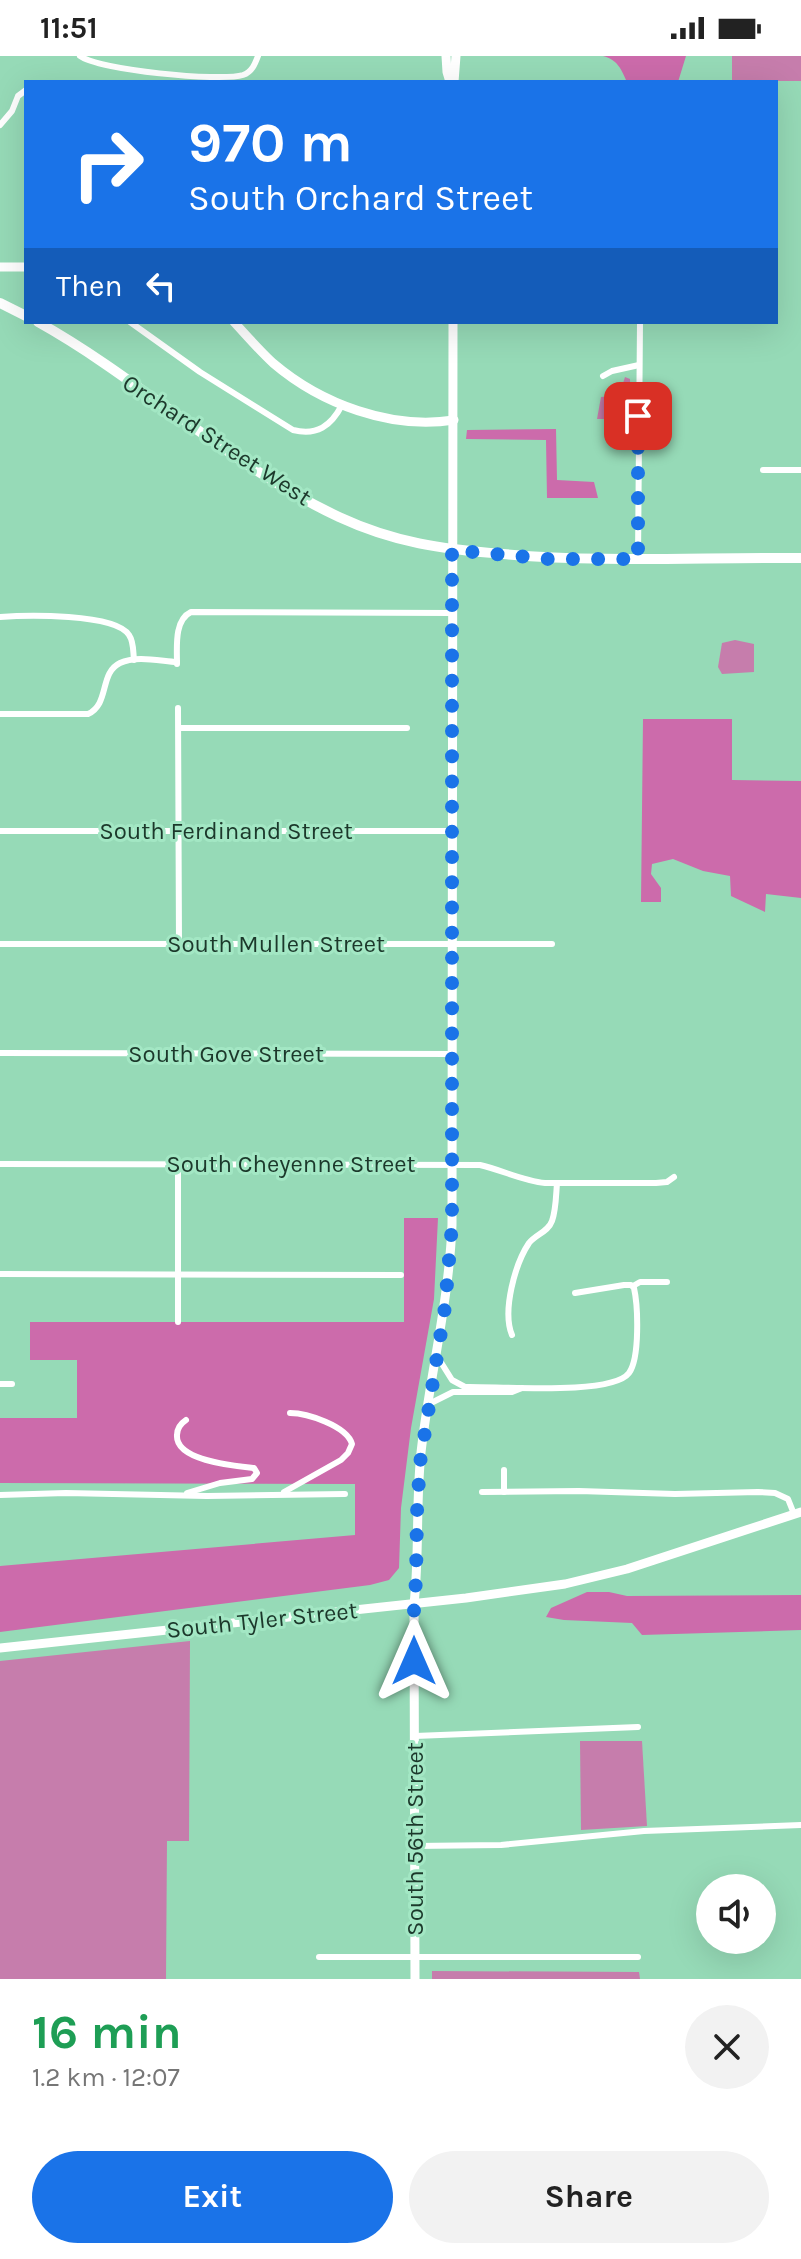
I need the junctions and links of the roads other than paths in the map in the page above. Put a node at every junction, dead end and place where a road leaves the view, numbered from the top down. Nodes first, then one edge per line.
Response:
1 (258, 56) edge
2 (446, 56) edge
3 (456, 56) edge
4 (80, 57) edge
5 (451, 80) edge
6 (452, 80) edge
7 (24, 92) edge
8 (0, 125) edge
9 (0, 267) edge
10 (24, 267) edge
11 (0, 303) edge
12 (24, 315) edge
13 (41, 324) edge
14 (133, 324) edge
15 (236, 324) edge
16 (453, 324) edge
17 (640, 324) edge
18 (639, 365) junction
19 (603, 376) dead end
20 (342, 405) junction
21 (454, 420) junction
22 (763, 470) dead end
23 (801, 470) edge
24 (452, 550) junction
25 (801, 558) edge
26 (638, 559) junction
27 (452, 613) junction
28 (0, 617) edge
29 (134, 660) junction
30 (178, 708) dead end
31 (0, 714) edge
32 (179, 728) junction
33 (407, 728) dead end
34 (0, 831) edge
35 (178, 831) junction
36 (453, 831) junction
37 (0, 944) edge
38 (179, 944) junction
39 (453, 944) junction
40 (552, 944) dead end
41 (0, 1053) edge
42 (453, 1054) junction
43 (0, 1164) edge
44 (178, 1164) junction
45 (452, 1165) junction
46 (674, 1177) dead end
47 (557, 1183) junction
48 (0, 1274) edge
49 (178, 1275) junction
50 (401, 1275) dead end
51 (667, 1282) dead end
52 (633, 1286) junction
53 (575, 1293) dead end
54 (178, 1322) dead end
55 (512, 1335) dead end
56 (437, 1356) junction
57 (0, 1384) edge
58 (12, 1384) dead end
59 (522, 1388) junction
60 (428, 1404) junction
61 (290, 1413) dead end
62 (186, 1420) dead end
63 (504, 1470) dead end
64 (482, 1492) dead end
65 (504, 1492) junction
66 (281, 1494) junction
67 (345, 1494) dead end
68 (0, 1495) edge
69 (181, 1495) junction
70 (798, 1513) edge
71 (414, 1604) junction
72 (0, 1648) edge
73 (638, 1727) dead end
74 (415, 1736) junction
75 (801, 1825) edge
76 (414, 1846) junction
77 (319, 1957) dead end
78 (414, 1957) junction
79 (638, 1957) dead end
80 (415, 1979) edge

1 - 4 street
2 - 5 main road
3 - 6 main road
7 - 8 street
9 - 10 main road
11 - 12 main road
13 - 24 main road, Orchard Street West
14 - 20 street
15 - 20 main road
16 - 21 main road, South 56th Street
17 - 18 street
18 - 19 street
18 - 26 street
20 - 21 main road
21 - 24 main road, South 56th Street
22 - 23 street
24 - 26 main road, Orchard Street West
24 - 27 main road, South 56th Street
25 - 26 main road, Orchard Street West
27 - 29 street
27 - 36 main road, South 56th Street
28 - 29 street
29 - 31 street
30 - 32 street
32 - 33 street
32 - 35 street
34 - 35 street, South Ferdinand Street
35 - 36 street, South Ferdinand Street
35 - 38 street
36 - 39 main road, South 56th Street
37 - 38 street, South Mullen Street
38 - 39 street, South Mullen Street
39 - 40 street, South Mullen Street
39 - 42 main road, South 56th Street
41 - 42 street, South Gove Street
42 - 45 main road, South 56th Street
43 - 44 street, South Cheyenne Street
44 - 45 street, South Cheyenne Street
44 - 49 street
45 - 47 street, South Cheyenne Street
45 - 56 main road, South 56th Street
46 - 47 street, South Cheyenne Street
47 - 55 street
48 - 49 street
49 - 50 street
49 - 54 street
51 - 52 street
52 - 53 street
52 - 59 street
56 - 59 street
56 - 60 main road, South 56th Street
57 - 58 street
59 - 60 street
60 - 71 main road, South 56th Street
61 - 66 street
62 - 69 street
63 - 65 street
64 - 65 street
65 - 70 street
66 - 67 street
66 - 69 street
68 - 69 street
70 - 71 main road, South Tyler Street
71 - 72 main road, South Tyler Street
71 - 74 main road, South 56th Street
73 - 74 street
74 - 76 main road, South 56th Street
75 - 76 street
76 - 78 main road, South 56th Street
77 - 78 street
78 - 79 street
78 - 80 main road, South 56th Street

